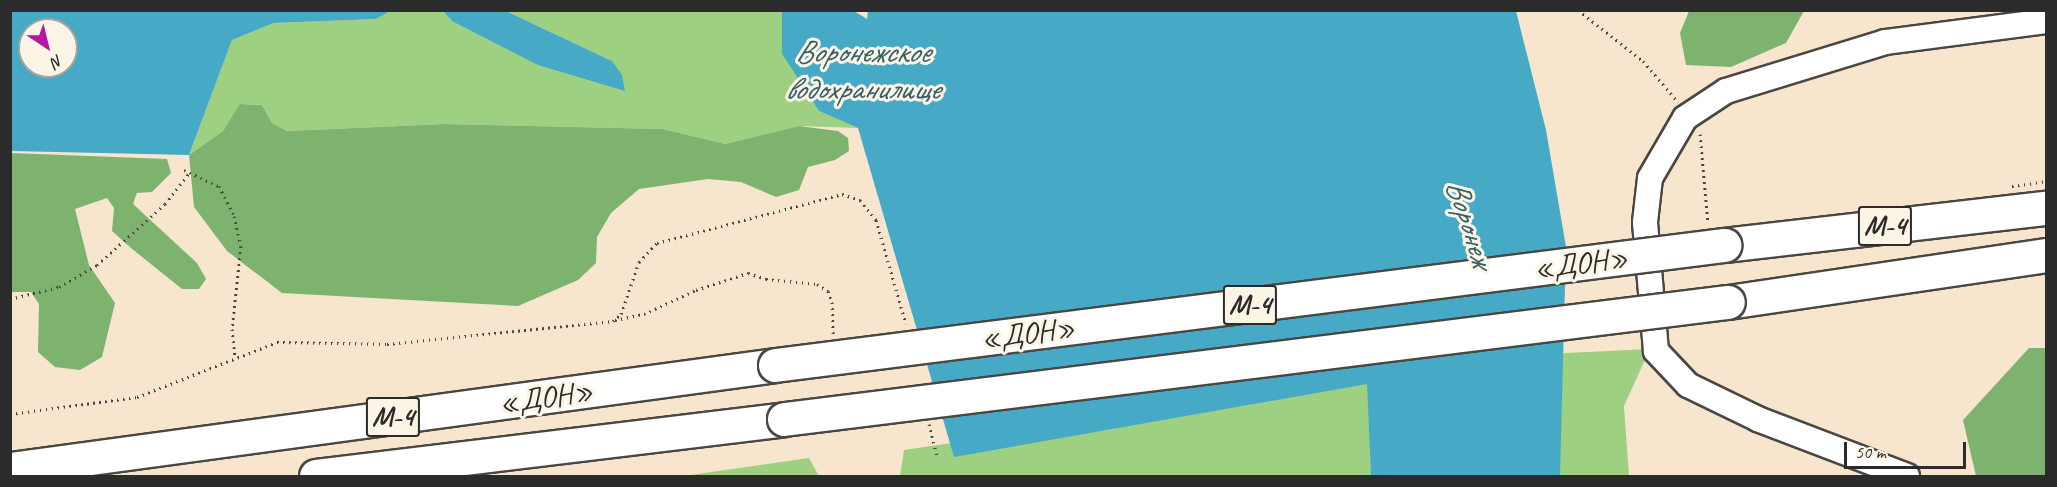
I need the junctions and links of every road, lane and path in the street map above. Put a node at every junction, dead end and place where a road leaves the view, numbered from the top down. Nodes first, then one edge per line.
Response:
1 (1578, 10) edge
2 (2046, 21) edge
3 (1685, 118) junction
4 (184, 170) dead end
5 (190, 172) junction
6 (2046, 207) edge
7 (1717, 237) junction
8 (2046, 255) edge
9 (10, 299) edge
10 (613, 321) junction
11 (909, 333) dead end
12 (834, 340) dead end
13 (235, 358) junction
14 (10, 414) edge
15 (928, 422) dead end
16 (937, 456) dead end
17 (10, 470) edge
18 (316, 477) edge
19 (1907, 477) edge

1 - 3 path
2 - 3 lane
3 - 7 path
3 - 19 lane
4 - 5 path
5 - 9 path
5 - 13 path
6 - 7 highway, «ДОН» / М-4
7 - 17 highway, «ДОН» / М-4, bridge
8 - 18 highway, «ДОН» / М-4, bridge
10 - 11 path
10 - 12 path
10 - 13 path
13 - 14 path
15 - 16 path

